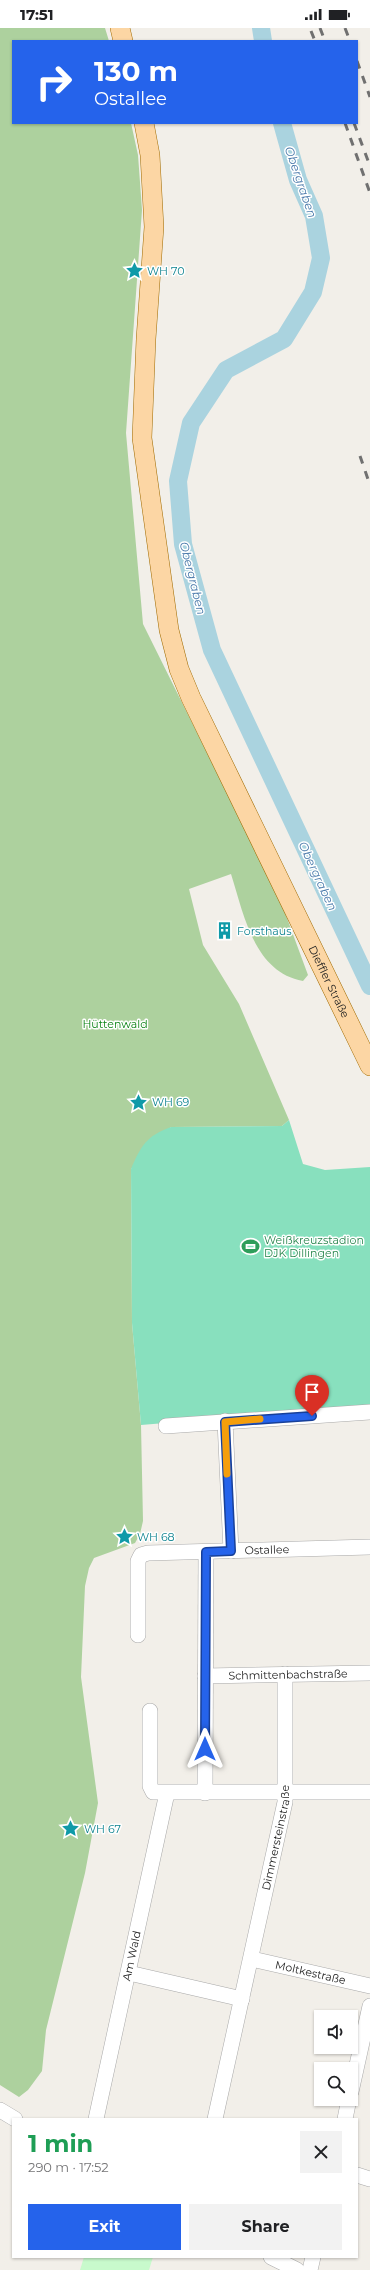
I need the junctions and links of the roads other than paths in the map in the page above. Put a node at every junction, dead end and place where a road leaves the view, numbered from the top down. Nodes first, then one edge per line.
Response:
1 (120, 28) edge
2 (123, 40) edge
3 (144, 124) edge
4 (370, 1066) edge
5 (370, 1412) edge
6 (225, 1422) junction
7 (166, 1426) dead end
8 (370, 1547) edge
9 (231, 1551) junction
10 (206, 1552) junction
11 (138, 1635) dead end
12 (285, 1674) junction
13 (370, 1674) edge
14 (205, 1676) junction
15 (150, 1711) dead end
16 (370, 1792) edge
17 (167, 1793) junction
18 (205, 1793) junction
19 (286, 1793) junction
20 (252, 1959) junction
21 (129, 1973) junction
22 (370, 1986) edge
23 (242, 1999) junction
24 (370, 2006) edge
25 (358, 2062) edge
26 (348, 2106) edge
27 (0, 2110) edge
28 (13, 2118) edge
29 (96, 2118) edge
30 (215, 2118) edge
31 (345, 2118) edge
32 (358, 2176) edge
33 (370, 2179) edge
34 (273, 2258) edge
35 (313, 2258) edge
36 (297, 2270) edge
37 (310, 2270) edge

1 - 2 main road
3 - 4 main road, Dieffler Straße
5 - 6 street
6 - 7 street
6 - 9 street
8 - 9 street, Ostallee
9 - 10 street, Ostallee
10 - 11 street, Ostallee
10 - 14 street
12 - 13 street, Schmittenbachstraße
12 - 14 street, Schmittenbachstraße
12 - 19 street, Dimmersteinstraße
14 - 18 street
15 - 17 street
16 - 19 street
17 - 18 street
17 - 21 street, Am Wald
18 - 19 street
19 - 20 street, Dimmersteinstraße
20 - 22 street, Moltkestraße
20 - 23 street, Dimmersteinstraße
21 - 23 street
21 - 29 street, Am Wald
23 - 30 street, Dimmersteinstraße
24 - 25 street
26 - 31 street
27 - 28 street
32 - 33 street
34 - 36 street
35 - 37 street

